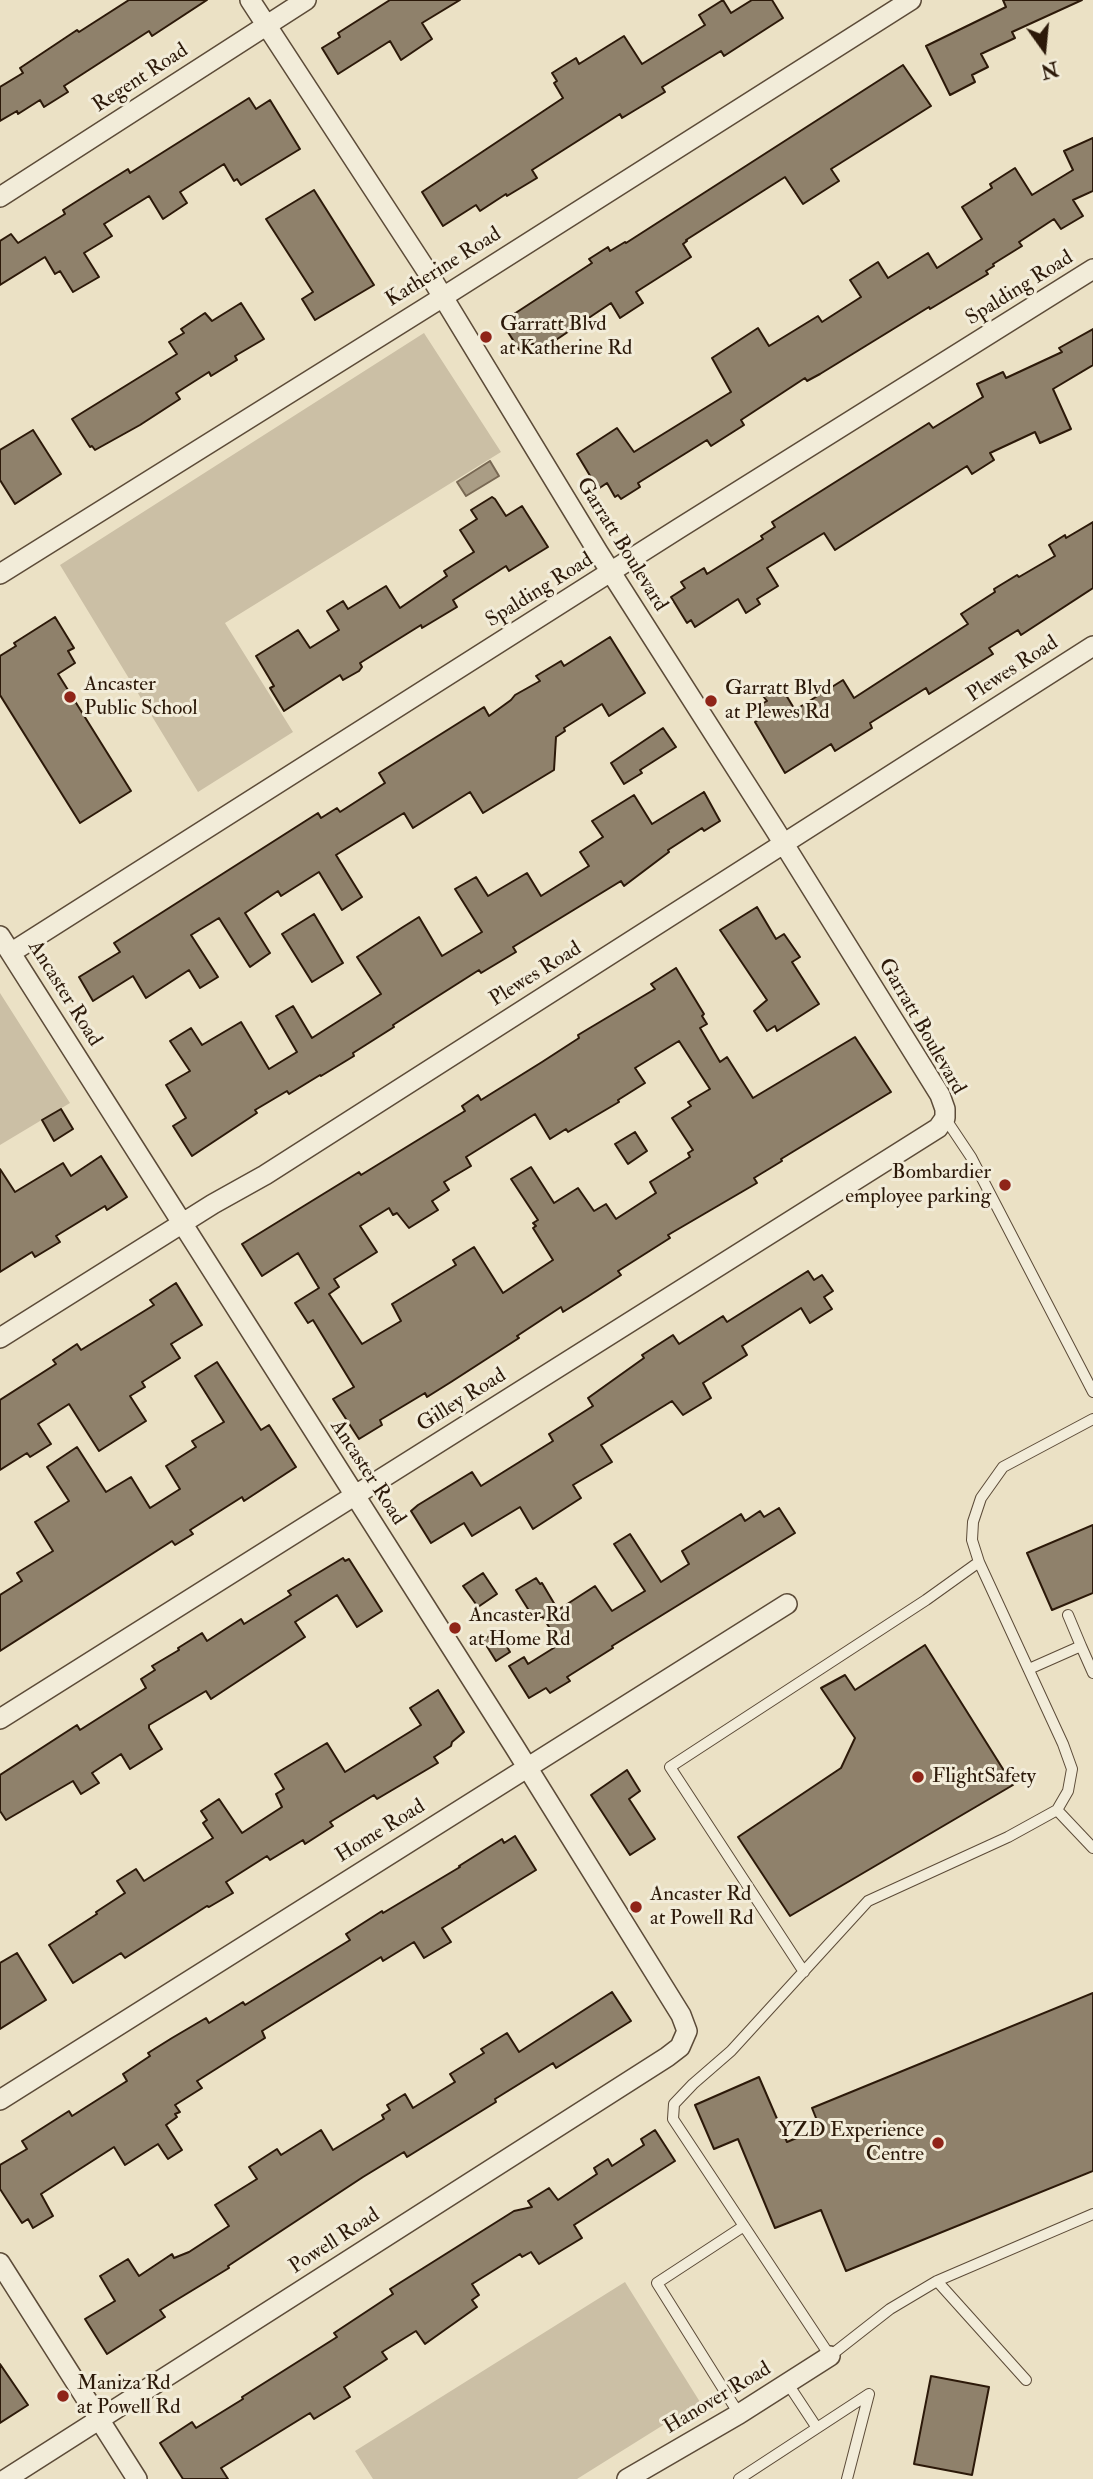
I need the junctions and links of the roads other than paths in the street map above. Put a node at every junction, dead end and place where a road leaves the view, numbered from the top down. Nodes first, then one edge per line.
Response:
1 (250, 0) edge
2 (306, 0) edge
3 (911, 0) edge
4 (267, 26) junction
5 (0, 197) edge
6 (1093, 269) edge
7 (443, 297) junction
8 (612, 572) junction
9 (0, 574) edge
10 (1093, 646) edge
11 (784, 844) junction
12 (0, 936) edge
13 (12, 952) junction
14 (945, 1118) junction
15 (182, 1225) junction
16 (0, 1338) edge
17 (1093, 1392) edge
18 (1093, 1419) edge
19 (354, 1496) junction
20 (979, 1562) junction
21 (787, 1604) dead end
22 (1068, 1615) dead end
23 (1081, 1646) junction
24 (1029, 1669) junction
25 (1093, 1673) edge
26 (0, 1719) edge
27 (527, 1766) junction
28 (1057, 1810) junction
29 (1093, 1848) edge
30 (804, 1972) junction
31 (685, 2039) joint
32 (0, 2100) edge
33 (1093, 2214) edge
34 (744, 2226) junction
35 (0, 2263) edge
36 (937, 2281) junction
37 (831, 2356) junction
38 (1026, 2380) dead end
39 (788, 2384) junction
40 (739, 2414) junction
41 (101, 2420) junction
42 (817, 2428) junction
43 (6, 2479) edge
44 (137, 2479) edge
45 (628, 2479) edge
46 (739, 2479) edge
47 (847, 2479) edge

1 - 4 street, Garratt Boulevard
2 - 4 street, Regent Road
3 - 7 street, Katherine Road
4 - 5 street, Regent Road
4 - 7 street, Garratt Boulevard
6 - 8 street, Spalding Road
7 - 8 street, Garratt Boulevard
7 - 9 street, Katherine Road
8 - 11 street, Garratt Boulevard
8 - 13 street, Spalding Road
10 - 11 street, Plewes Road
11 - 14 street, Garratt Boulevard
11 - 15 street, Plewes Road
12 - 13 street, Ancaster Road
13 - 15 street, Ancaster Road
14 - 17 lane
14 - 19 street, Gilley Road
15 - 16 street, Plewes Road
15 - 19 street, Ancaster Road
18 - 20 lane
19 - 26 street, Gilley Road
19 - 27 street, Ancaster Road
20 - 24 lane
20 - 30 lane
21 - 27 street, Home Road
22 - 23 lane
23 - 24 lane
23 - 25 lane
24 - 28 lane
27 - 31 street, Ancaster Road
27 - 32 street, Home Road
28 - 29 lane
28 - 30 lane
30 - 34 lane
31 - 41 street, Powell Road
33 - 36 lane
34 - 37 lane
34 - 40 lane
35 - 41 street
36 - 37 lane
36 - 38 lane
37 - 39 street, Hanover Road
39 - 40 street, Hanover Road
39 - 42 lane
40 - 45 street, Hanover Road
41 - 43 street, Powell Road
41 - 44 street
42 - 46 lane
42 - 47 lane

